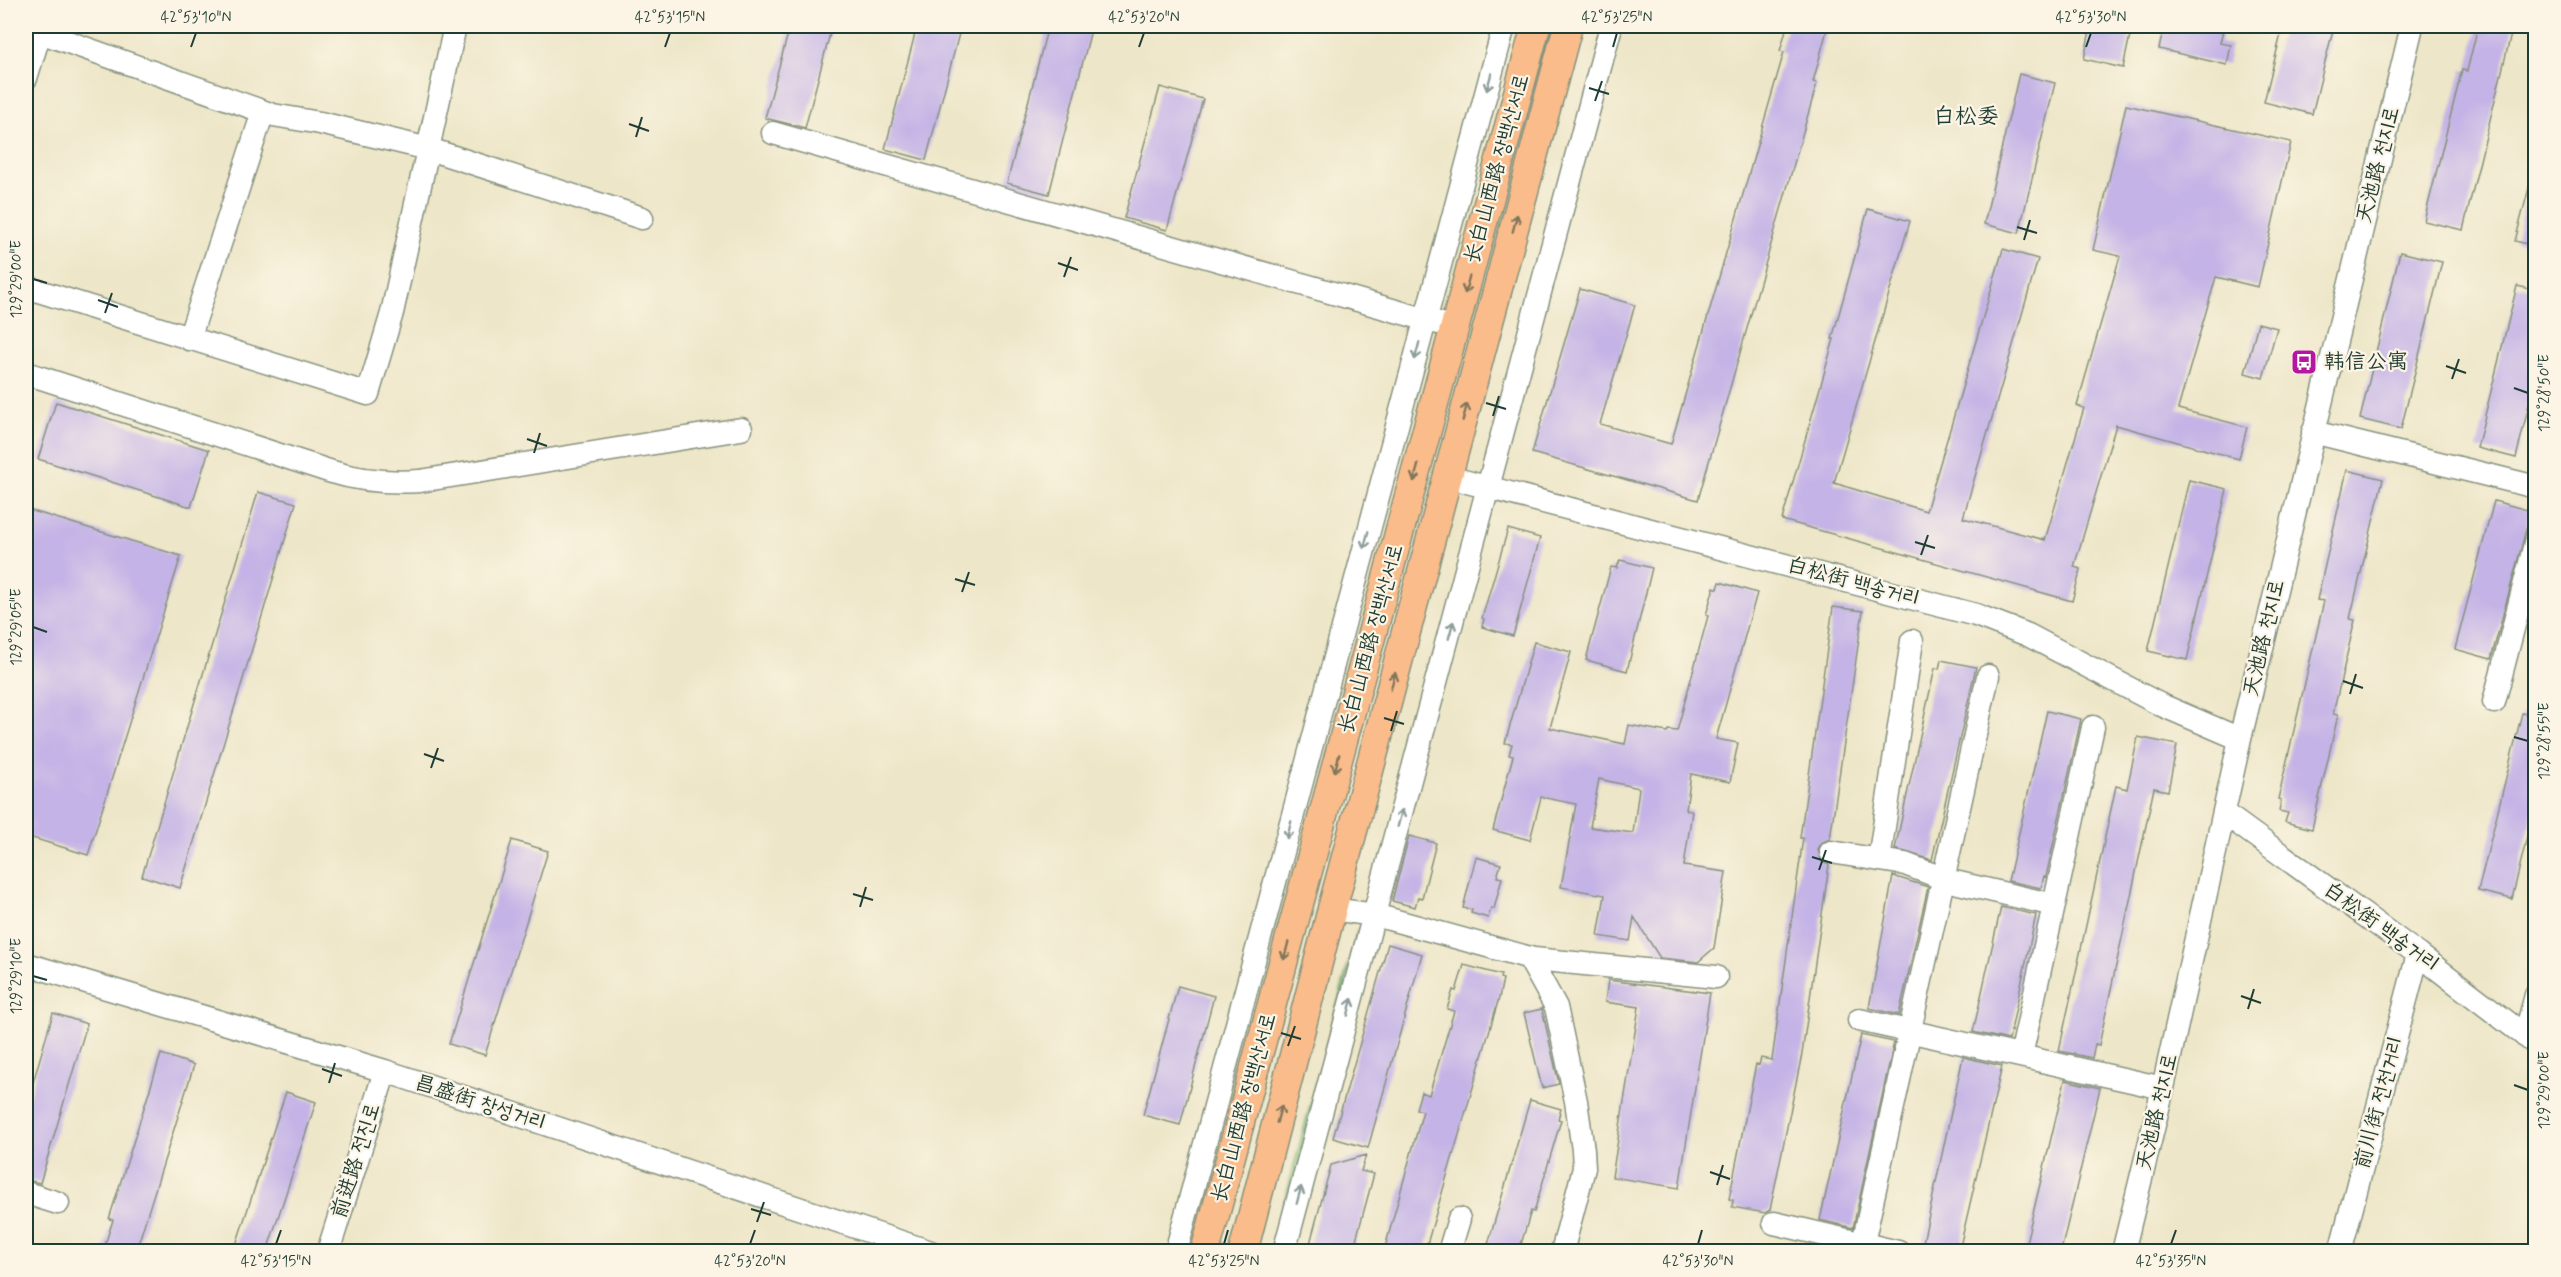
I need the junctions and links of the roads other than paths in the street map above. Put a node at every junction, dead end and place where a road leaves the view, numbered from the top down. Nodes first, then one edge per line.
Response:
1 (455, 26) edge
2 (1504, 26) edge
3 (1536, 26) edge
4 (1568, 26) edge
5 (1611, 26) edge
6 (2412, 26) edge
7 (41, 29) edge
8 (26, 78) edge
9 (263, 112) junction
10 (773, 133) dead end
11 (429, 150) junction
12 (642, 218) dead end
13 (26, 287) edge
14 (1425, 319) junction
15 (1455, 327) junction
16 (189, 339) junction
17 (26, 373) edge
18 (741, 429) dead end
19 (2313, 432) junction
20 (1448, 477) junction
21 (1489, 487) junction
22 (2535, 487) edge
23 (2535, 540) edge
24 (1912, 641) dead end
25 (1988, 676) dead end
26 (2493, 702) dead end
27 (2093, 727) dead end
28 (2240, 740) junction
29 (2224, 813) junction
30 (1831, 852) dead end
31 (1879, 860) junction
32 (1944, 879) junction
33 (2054, 905) junction
34 (1332, 909) junction
35 (1375, 915) junction
36 (2418, 954) junction
37 (1529, 958) junction
38 (26, 964) edge
39 (1716, 977) dead end
40 (2535, 995) edge
41 (1859, 1020) dead end
42 (1910, 1032) junction
43 (2530, 1040) edge
44 (2021, 1056) junction
45 (385, 1071) junction
46 (2163, 1088) junction
47 (26, 1193) edge
48 (58, 1203) dead end
49 (1459, 1219) dead end
50 (1774, 1223) dead end
51 (1863, 1243) junction
52 (328, 1251) edge
53 (931, 1251) edge
54 (1176, 1251) edge
55 (1205, 1251) edge
56 (1243, 1251) edge
57 (1284, 1251) edge
58 (1449, 1251) edge
59 (1562, 1251) edge
60 (1898, 1251) edge
61 (2123, 1251) edge
62 (2340, 1251) edge

1 - 11 street
2 -> 14 street, 长白山西路 장백산서로
3 -> 15 main road, 长白山西路 장백산서로
20 -> 4 main road, 长白山西路 장백산서로
5 - 21 street
6 - 19 street, 天池路 천지로
7 - 8 street
7 - 9 street
9 - 11 street
9 - 16 street
10 - 14 street
11 - 12 street
11 - 16 street
13 - 16 street
14 - 15 street
14 -> 54 street, 长白山西路 장백산서로
15 -> 55 main road, 长白山西路 장백산서로
17 - 18 street
19 - 22 street
19 - 28 street, 天池路 천지로
20 - 21 street, 白松街 백송거리
34 -> 20 main road, 长白山西路 장백산서로
21 - 28 street, 白松街 백송거리
35 -> 21 street
23 - 26 street
24 - 31 street
25 - 32 street
27 - 33 street
28 - 29 street, 天池路 천지로
29 - 36 street, 白松街 백송거리
29 - 46 street, 天池路 천지로
30 - 31 street
31 - 32 street
32 - 33 street
32 - 42 street
33 - 44 street
34 - 35 street
56 -> 34 main road, 长白山西路 장백산서로
35 - 37 street
57 -> 35 street
36 - 43 street, 白松街 백송거리
36 - 62 street, 前川街 전천거리
37 - 39 street
37 - 59 street
38 - 45 street, 昌盛街 창성거리
40 - 43 street
41 - 42 street
42 - 44 street
42 - 51 street
44 - 46 street
45 - 52 street, 前进路 전진로
45 - 53 street, 昌盛街 창성거리
46 - 61 street, 天池路 천지로
47 - 48 street
49 - 58 street
50 - 51 street
51 - 60 street

